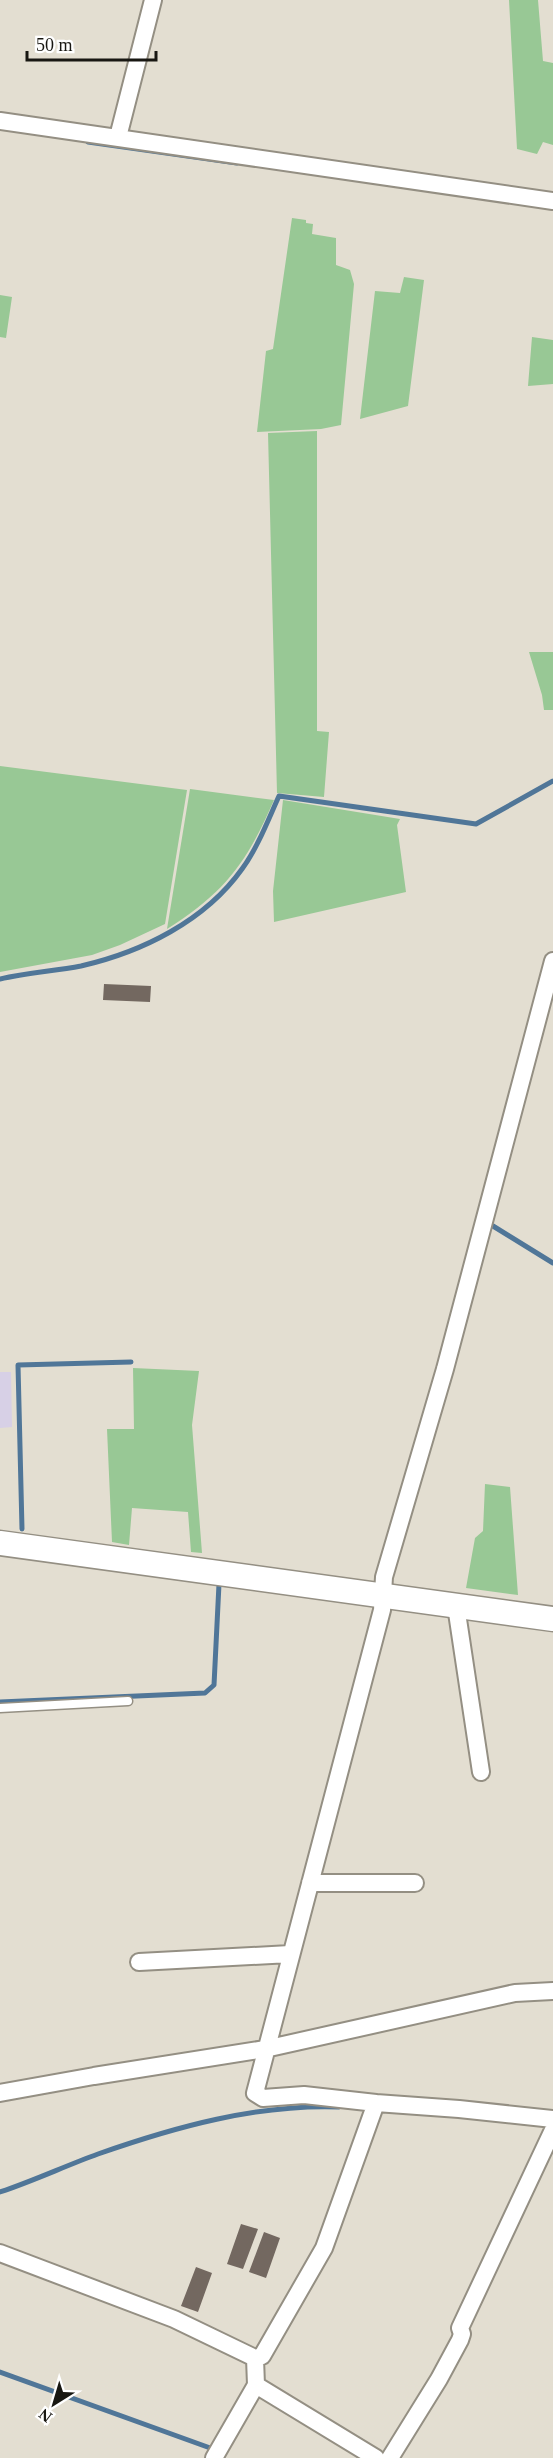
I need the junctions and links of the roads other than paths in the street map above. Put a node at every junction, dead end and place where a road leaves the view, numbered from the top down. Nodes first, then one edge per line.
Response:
1 (153, 0) edge
2 (0, 121) edge
3 (118, 137) junction
4 (553, 201) edge
5 (553, 962) edge
6 (0, 1544) edge
7 (382, 1596) junction
8 (456, 1606) junction
9 (553, 1619) edge
10 (128, 1701) dead end
11 (0, 1708) edge
12 (481, 1772) dead end
13 (415, 1882) dead end
14 (310, 1883) junction
15 (290, 1954) junction
16 (139, 1962) dead end
17 (553, 1991) edge
18 (265, 2049) junction
19 (0, 2093) edge
20 (375, 2108) junction
21 (553, 2119) edge
22 (553, 2130) edge
23 (0, 2253) edge
24 (255, 2358) junction
25 (256, 2385) junction
26 (386, 2457) edge
27 (214, 2458) edge

1 - 3 street
2 - 3 street
3 - 4 street
5 - 7 street
6 - 7 street
7 - 8 street
7 - 14 street
8 - 9 street
8 - 12 street
10 - 11 lane
13 - 14 street
14 - 15 street
15 - 16 street
15 - 18 street
17 - 18 street
18 - 19 street
18 - 20 street
20 - 21 street
20 - 24 street
22 - 26 street
23 - 24 street
24 - 25 street
25 - 26 street
25 - 27 street

